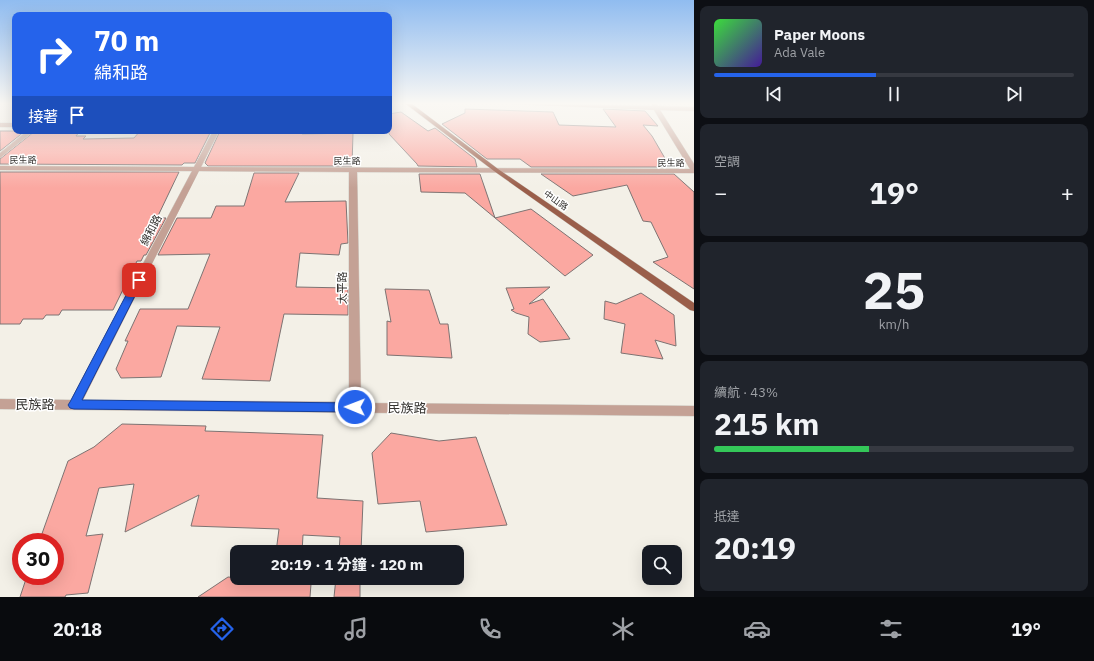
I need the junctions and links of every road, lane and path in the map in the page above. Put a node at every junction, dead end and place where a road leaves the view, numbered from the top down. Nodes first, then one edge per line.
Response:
1 (445, 132) edge
2 (670, 132) edge
3 (27, 134) edge
4 (214, 134) edge
5 (0, 156) edge
6 (0, 168) edge
7 (196, 169) junction
8 (353, 170) junction
9 (496, 170) junction
10 (694, 171) edge
11 (694, 308) edge
12 (0, 404) edge
13 (74, 405) junction
14 (355, 407) junction
15 (694, 410) edge

1 - 9 main road, 中山路
2 - 10 street
3 - 5 street
4 - 7 street, 綿和路
6 - 7 street, 民生路
7 - 8 street, 民生路
7 - 13 street, 綿和路
8 - 9 street, 民生路
8 - 14 street, 太平路
9 - 10 street, 民生路
9 - 11 main road, 中山路
12 - 13 street, 民族路
13 - 14 street, 民族路
14 - 15 street, 民族路

